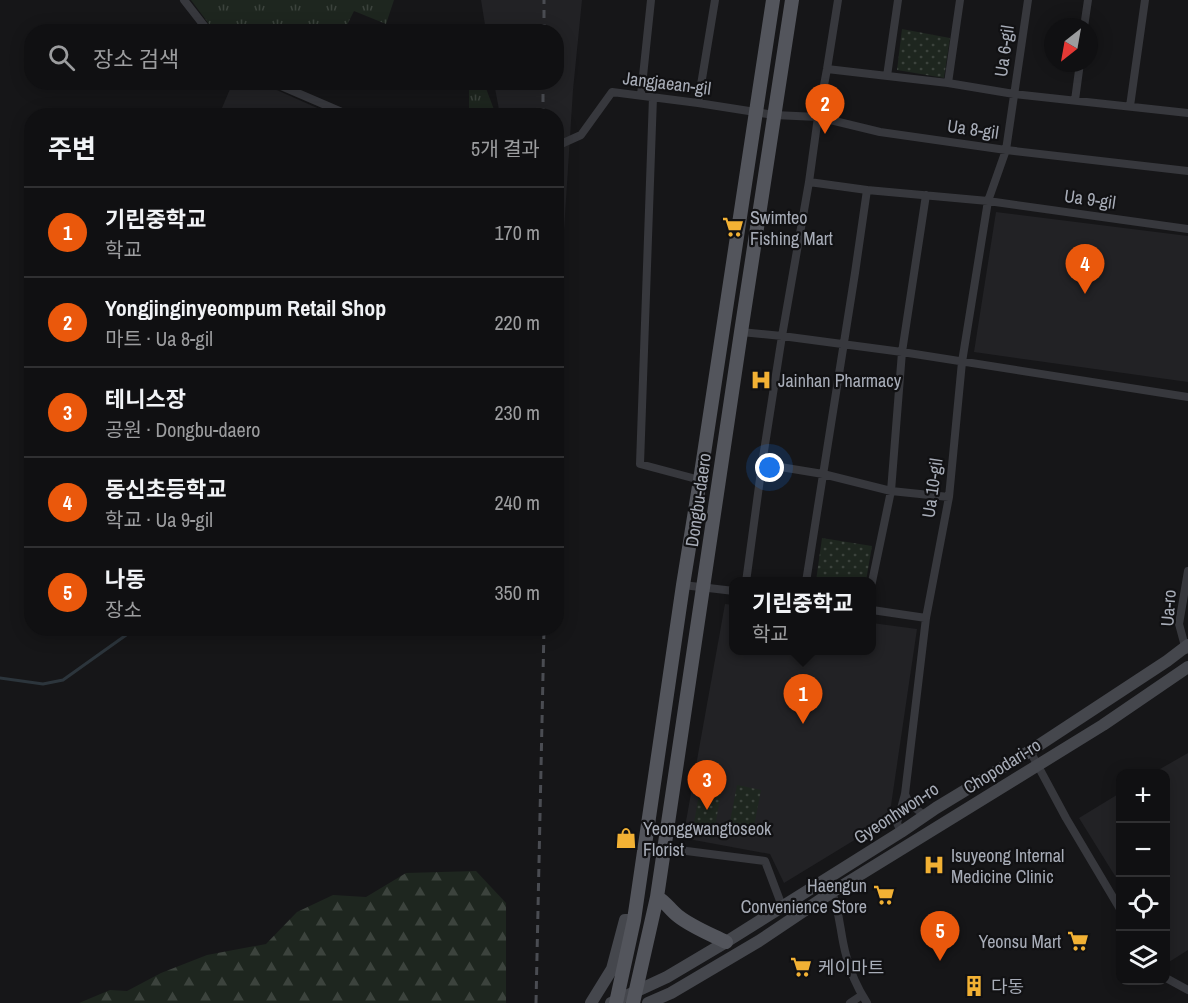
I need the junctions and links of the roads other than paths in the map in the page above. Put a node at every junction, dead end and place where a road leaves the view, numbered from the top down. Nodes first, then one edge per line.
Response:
1 (184, 0) edge
2 (651, 0) edge
3 (715, 0) edge
4 (773, 0) edge
5 (792, 0) edge
6 (838, 0) edge
7 (898, 0) edge
8 (1028, 0) edge
9 (1088, 0) edge
10 (1145, 0) edge
11 (959, 3) edge
12 (1086, 18) edge
13 (203, 24) edge
14 (827, 69) junction
15 (1079, 72) edge
16 (887, 76) junction
17 (948, 83) junction
18 (291, 90) edge
19 (1014, 94) junction
20 (641, 95) junction
21 (653, 97) junction
22 (1075, 100) junction
23 (698, 103) junction
24 (1130, 106) junction
25 (332, 108) edge
26 (756, 112) junction
27 (1188, 113) edge
28 (774, 115) junction
29 (818, 117) junction
30 (564, 143) edge
31 (1006, 150) junction
32 (1188, 171) edge
33 (809, 182) junction
34 (867, 190) junction
35 (926, 195) junction
36 (988, 201) junction
37 (1188, 229) edge
38 (741, 332) junction
39 (782, 336) junction
40 (844, 345) junction
41 (902, 352) junction
42 (962, 362) junction
43 (1188, 397) edge
44 (762, 464) junction
45 (823, 474) junction
46 (700, 480) junction
47 (891, 491) junction
48 (949, 497) junction
49 (1188, 571) edge
50 (747, 577) edge
51 (807, 577) edge
52 (873, 577) edge
53 (683, 585) junction
54 (704, 588) junction
55 (729, 590) edge
56 (1186, 599) edge
57 (876, 611) edge
58 (926, 618) junction
59 (1187, 648) edge
60 (1188, 667) edge
61 (1030, 751) junction
62 (1038, 765) junction
63 (904, 794) junction
64 (925, 816) junction
65 (901, 832) junction
66 (663, 848) junction
67 (824, 880) junction
68 (832, 892) junction
69 (657, 897) junction
70 (1116, 902) edge
71 (782, 906) junction
72 (634, 920) junction
73 (726, 942) junction
74 (1170, 980) edge
75 (1188, 990) edge
76 (634, 997) edge
77 (865, 999) edge
78 (614, 1002) edge
79 (591, 1003) edge
80 (648, 1003) edge
81 (850, 1003) edge

1 - 13 street
2 - 20 street
3 - 23 street
4 - 26 main road, Dongbu-daero
5 - 28 main road, Dongbu-daero
6 - 14 street
7 - 16 street
8 - 19 street, Ua 6-gil
9 - 12 street
10 - 24 street
11 - 17 street
14 - 16 street, Ua 6-gil
14 - 29 street
15 - 22 street
16 - 17 street, Ua 6-gil
17 - 19 street, Ua 6-gil
18 - 25 street
19 - 22 street, Ua 6-gil
19 - 31 street
20 - 21 street, Jangjaean-gil
20 - 30 street, Jangjaean-gil
21 - 23 street, Jangjaean-gil
21 - 46 street
22 - 24 street, Ua 6-gil
23 - 26 street, Jangjaean-gil
24 - 27 street, Ua 6-gil
26 - 28 street, Ua 8-gil
26 - 46 main road, Dongbu-daero
28 - 29 street, Ua 8-gil
28 - 38 main road, Dongbu-daero
29 - 31 street, Ua 8-gil
29 - 33 street
31 - 32 street, Ua 8-gil
31 - 36 street
33 - 34 street, Ua 9-gil
33 - 39 street
34 - 35 street, Ua 9-gil
34 - 40 street
35 - 36 street, Ua 9-gil
35 - 41 street
36 - 37 street, Ua 9-gil
36 - 42 street, Ua 10-gil
38 - 39 street
38 - 54 main road, Dongbu-daero
39 - 40 street
39 - 44 street
40 - 41 street
40 - 45 street
41 - 42 street
41 - 47 street
42 - 43 street
42 - 48 street, Ua 10-gil
44 - 45 street
44 - 50 street
45 - 47 street
45 - 51 street
46 - 53 main road, Dongbu-daero
47 - 48 street
47 - 52 street
48 - 58 street, Ua 10-gil
49 - 56 street, Ua-ro
53 - 54 street
53 - 72 main road, Dongbu-daero
54 - 55 street
54 - 66 main road, Dongbu-daero
56 - 59 street, Ua-ro
57 - 58 street
58 - 63 street, Ua 10-gil
59 - 61 street, Gyeonhwon-ro
60 - 62 street, Chopodari-ro
61 - 62 street
61 - 64 street, Gyeonhwon-ro
62 - 68 street, Chopodari-ro
62 - 70 street
63 - 64 street
63 - 65 street, Ua 10-gil
64 - 65 street, Gyeonhwon-ro
65 - 67 street, Gyeonhwon-ro
66 - 69 main road, Dongbu-daero
66 - 71 street
67 - 68 street
67 - 71 street, Gyeonhwon-ro
68 - 77 street
68 - 80 street, Chopodari-ro
69 - 73 main road
69 - 76 main road, Dongbu-daero
71 - 73 street, Gyeonhwon-ro
72 - 78 main road, Dongbu-daero
72 - 79 street
73 - 76 street, Gyeonhwon-ro
74 - 75 street
76 - 78 street, Gyeonhwon-ro
77 - 81 street

